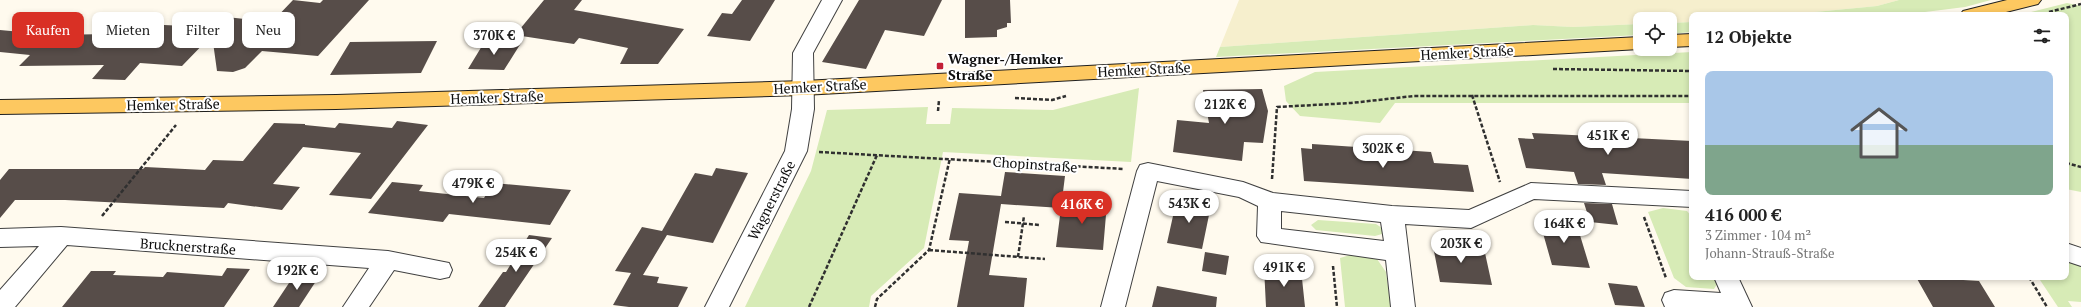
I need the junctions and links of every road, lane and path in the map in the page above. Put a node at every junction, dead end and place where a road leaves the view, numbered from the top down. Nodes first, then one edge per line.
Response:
1 (832, 0) edge
2 (2031, 0) edge
3 (2081, 4) edge
4 (1982, 12) edge
5 (2050, 12) edge
6 (1689, 40) edge
7 (1677, 41) edge
8 (1633, 43) edge
9 (803, 88) junction
10 (1472, 95) junction
11 (939, 96) dead end
12 (1689, 96) edge
13 (193, 104) junction
14 (0, 107) edge
15 (938, 111) dead end
16 (796, 151) junction
17 (877, 154) junction
18 (950, 158) junction
19 (2069, 164) edge
20 (2081, 167) edge
21 (1148, 171) junction
22 (1636, 196) junction
23 (1689, 199) edge
24 (1270, 201) junction
25 (1506, 203) junction
26 (1392, 215) junction
27 (1024, 216) dead end
28 (1005, 222) dead end
29 (1023, 224) junction
30 (1040, 225) dead end
31 (60, 236) junction
32 (0, 238) edge
33 (84, 238) junction
34 (1331, 244) junction
35 (929, 250) junction
36 (1397, 252) junction
37 (2069, 253) edge
38 (1018, 257) junction
39 (2081, 257) edge
40 (1045, 259) dead end
41 (388, 260) junction
42 (440, 270) dead end
43 (1727, 280) edge
44 (2031, 280) edge
45 (1674, 300) joint
46 (1739, 306) edge
47 (0, 307) edge
48 (355, 307) edge
49 (717, 307) edge
50 (809, 307) edge
51 (875, 307) edge
52 (1113, 307) edge
53 (1337, 307) edge
54 (1403, 307) edge
55 (2047, 307) edge

1 - 9 street, Wagnerstraße
2 - 4 main road
3 - 5 path
6 - 7 main road
8 - 9 main road, Hemker Straße
9 - 13 main road, Hemker Straße
9 - 16 street, Wagnerstraße
10 - 12 path
10 - 24 path
10 - 25 path
11 - 15 path
13 - 14 main road, Hemker Straße
13 - 33 path
16 - 17 path, Chopinstraße
16 - 49 street, Wagnerstraße
17 - 18 path, Chopinstraße
17 - 50 path
18 - 21 path, Chopinstraße
18 - 35 path
19 - 20 path
21 - 24 street
21 - 52 street
22 - 23 street
22 - 25 street
22 - 45 path
24 - 26 street
24 - 34 street
25 - 26 street
26 - 36 street
27 - 29 path
28 - 29 path
29 - 30 path
29 - 38 path
31 - 32 street, Brucknerstraße
31 - 33 street, Brucknerstraße
31 - 47 street
33 - 41 street, Brucknerstraße
34 - 36 street
34 - 53 path
35 - 38 path
35 - 51 path
36 - 54 street
37 - 39 street
38 - 40 path
41 - 42 street, Brucknerstraße
41 - 48 street
43 - 46 street
44 - 55 path
45 - 46 street

